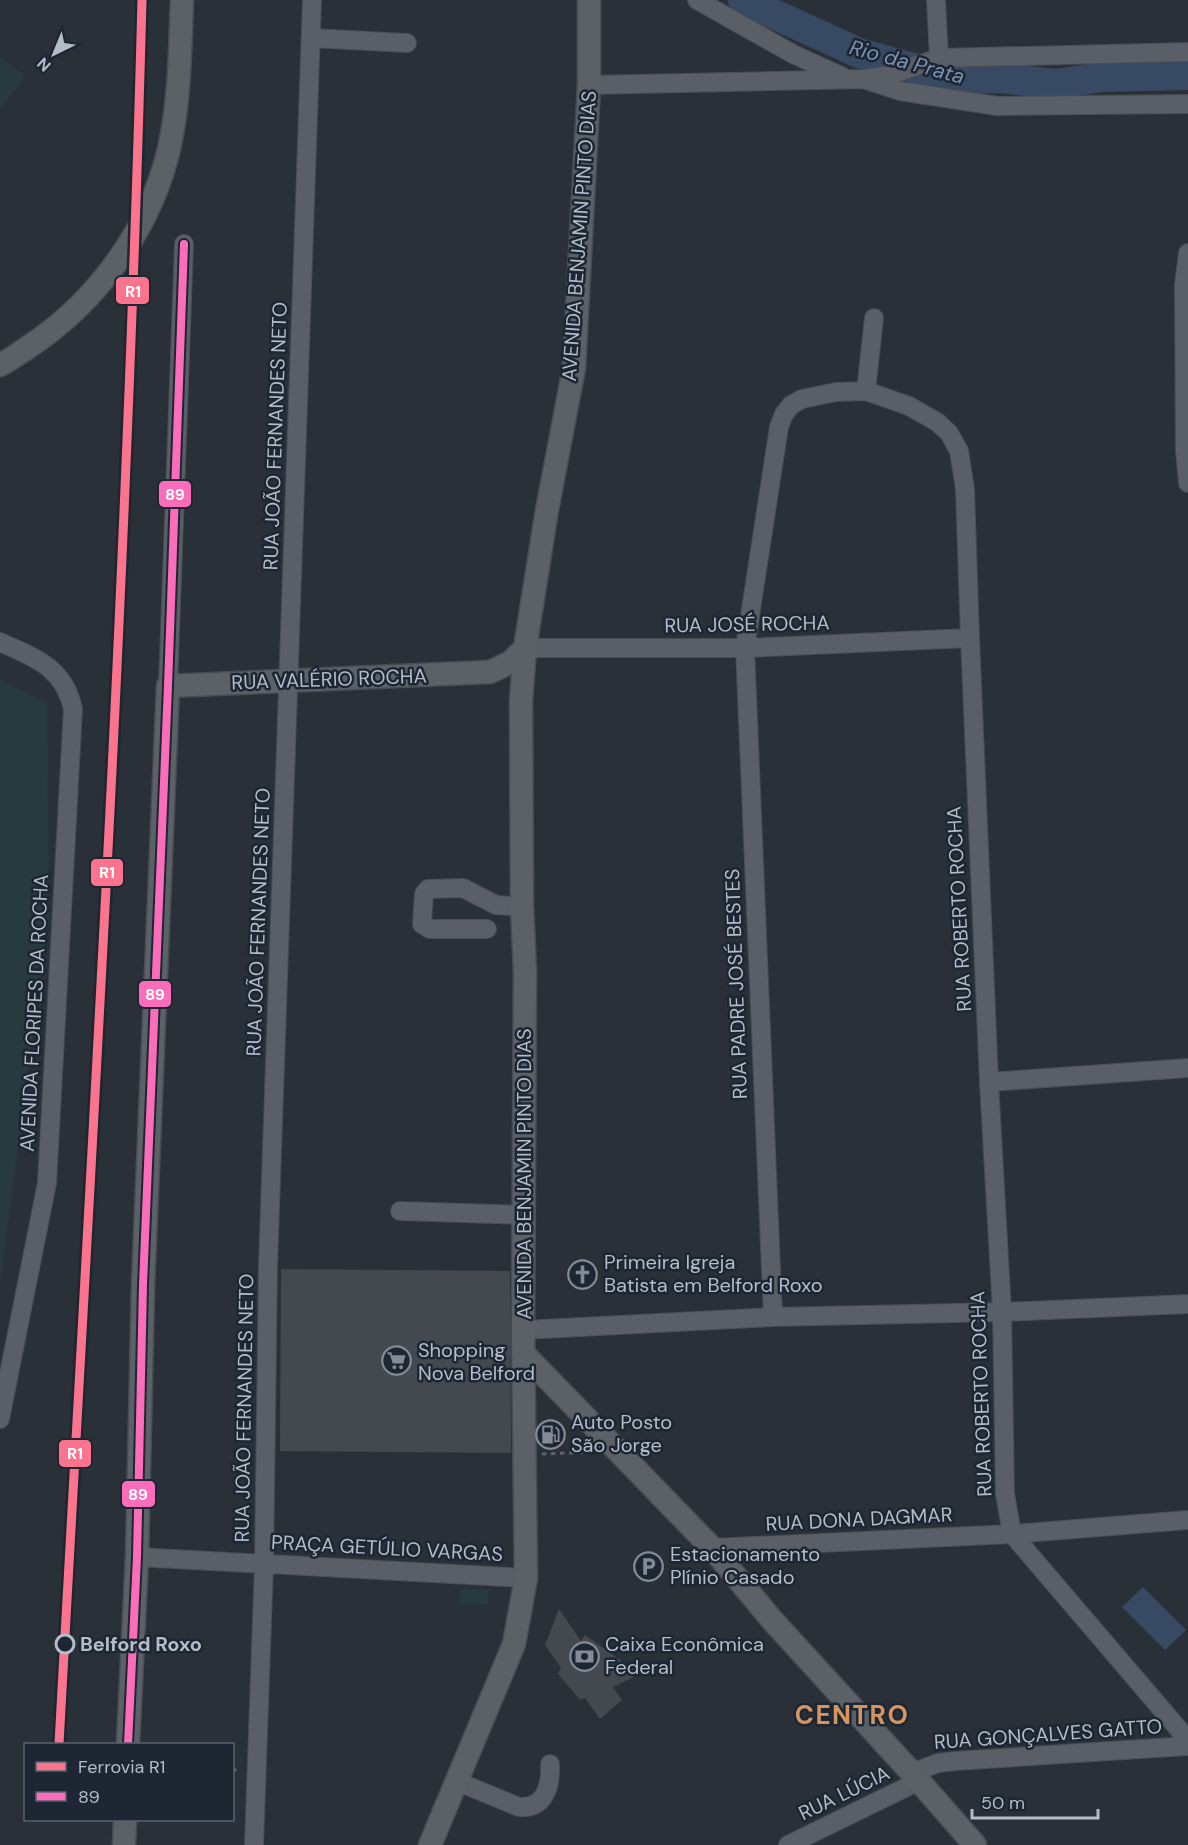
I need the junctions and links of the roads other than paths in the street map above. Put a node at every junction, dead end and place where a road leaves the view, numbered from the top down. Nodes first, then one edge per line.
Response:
1 (182, 0) edge
2 (312, 0) edge
3 (589, 0) edge
4 (697, 0) edge
5 (936, 0) edge
6 (311, 38) junction
7 (407, 43) dead end
8 (1188, 52) edge
9 (935, 59) junction
10 (855, 79) junction
11 (589, 85) junction
12 (1188, 104) edge
13 (183, 244) dead end
14 (1188, 253) edge
15 (874, 318) dead end
16 (0, 365) edge
17 (867, 391) junction
18 (1186, 450) edge
19 (1188, 483) edge
20 (970, 638) junction
21 (0, 642) edge
22 (525, 648) junction
23 (745, 648) junction
24 (490, 672) junction
25 (288, 681) junction
26 (168, 686) junction
27 (521, 701) junction
28 (522, 907) junction
29 (487, 928) dead end
30 (1188, 1068) edge
31 (989, 1082) junction
32 (400, 1211) dead end
33 (525, 1215) junction
34 (1188, 1304) edge
35 (1002, 1312) junction
36 (773, 1317) junction
37 (523, 1330) junction
38 (523, 1353) junction
39 (0, 1419) edge
40 (1188, 1520) edge
41 (1012, 1534) junction
42 (712, 1548) junction
43 (137, 1557) junction
44 (264, 1564) junction
45 (526, 1578) junction
46 (1188, 1740) edge
47 (128, 1743) edge
48 (1188, 1746) edge
49 (550, 1764) dead end
50 (916, 1777) junction
51 (456, 1781) junction
52 (125, 1821) edge
53 (124, 1845) edge
54 (254, 1845) edge
55 (430, 1845) edge
56 (788, 1845) edge
57 (975, 1845) edge

1 - 16 main road
2 - 6 street, RUA JOÃO FERNANDES NETO
3 - 11 main road, AVENIDA BENJAMIN PINTO DIAS
4 - 10 street
5 - 9 street
6 - 7 street
6 - 25 street, RUA JOÃO FERNANDES NETO
8 - 9 street
9 - 10 street
10 - 11 street
10 - 12 street
11 - 22 main road, AVENIDA BENJAMIN PINTO DIAS
13 - 26 street
14 - 18 street
15 - 17 street
17 - 20 street, RUA ROBERTO ROCHA
17 - 23 street, RUA ROBERTO ROCHA
18 - 19 street
20 - 23 street, RUA JOSÉ ROCHA
20 - 31 street, RUA ROBERTO ROCHA
21 - 39 street, AVENIDA FLORIPES DA ROCHA
22 - 23 street, RUA JOSÉ ROCHA
22 - 24 main road
22 - 27 main road, AVENIDA BENJAMIN PINTO DIAS
23 - 36 street, RUA PADRE JOSÉ BESTES
24 - 25 main road, RUA VALÉRIO ROCHA
24 - 27 main road
25 - 26 main road, RUA VALÉRIO ROCHA
25 - 44 street, RUA JOÃO FERNANDES NETO
26 - 43 main road
27 - 28 main road, AVENIDA BENJAMIN PINTO DIAS
28 - 29 street
28 - 33 main road, AVENIDA BENJAMIN PINTO DIAS
30 - 31 street
31 - 35 street, RUA ROBERTO ROCHA
32 - 33 street
33 - 37 main road, AVENIDA BENJAMIN PINTO DIAS
34 - 35 street
35 - 36 street
35 - 41 street, RUA ROBERTO ROCHA
36 - 37 street
37 - 38 main road, AVENIDA BENJAMIN PINTO DIAS
38 - 42 main road
38 - 45 main road, AVENIDA BENJAMIN PINTO DIAS
40 - 41 street, RUA DONA DAGMAR
41 - 42 street, RUA DONA DAGMAR
41 - 46 street
42 - 50 main road
43 - 44 street, PRAÇA GETÚLIO VARGAS
43 - 47 main road
44 - 45 street, PRAÇA GETÚLIO VARGAS
44 - 54 street, RUA JOÃO FERNANDES NETO
45 - 51 main road, AVENIDA BENJAMIN PINTO DIAS
48 - 50 street, RUA GONÇALVES GATTO
49 - 51 street
50 - 56 street, RUA LÚCIA
50 - 57 main road
51 - 55 main road, AVENIDA BENJAMIN PINTO DIAS
52 - 53 main road

